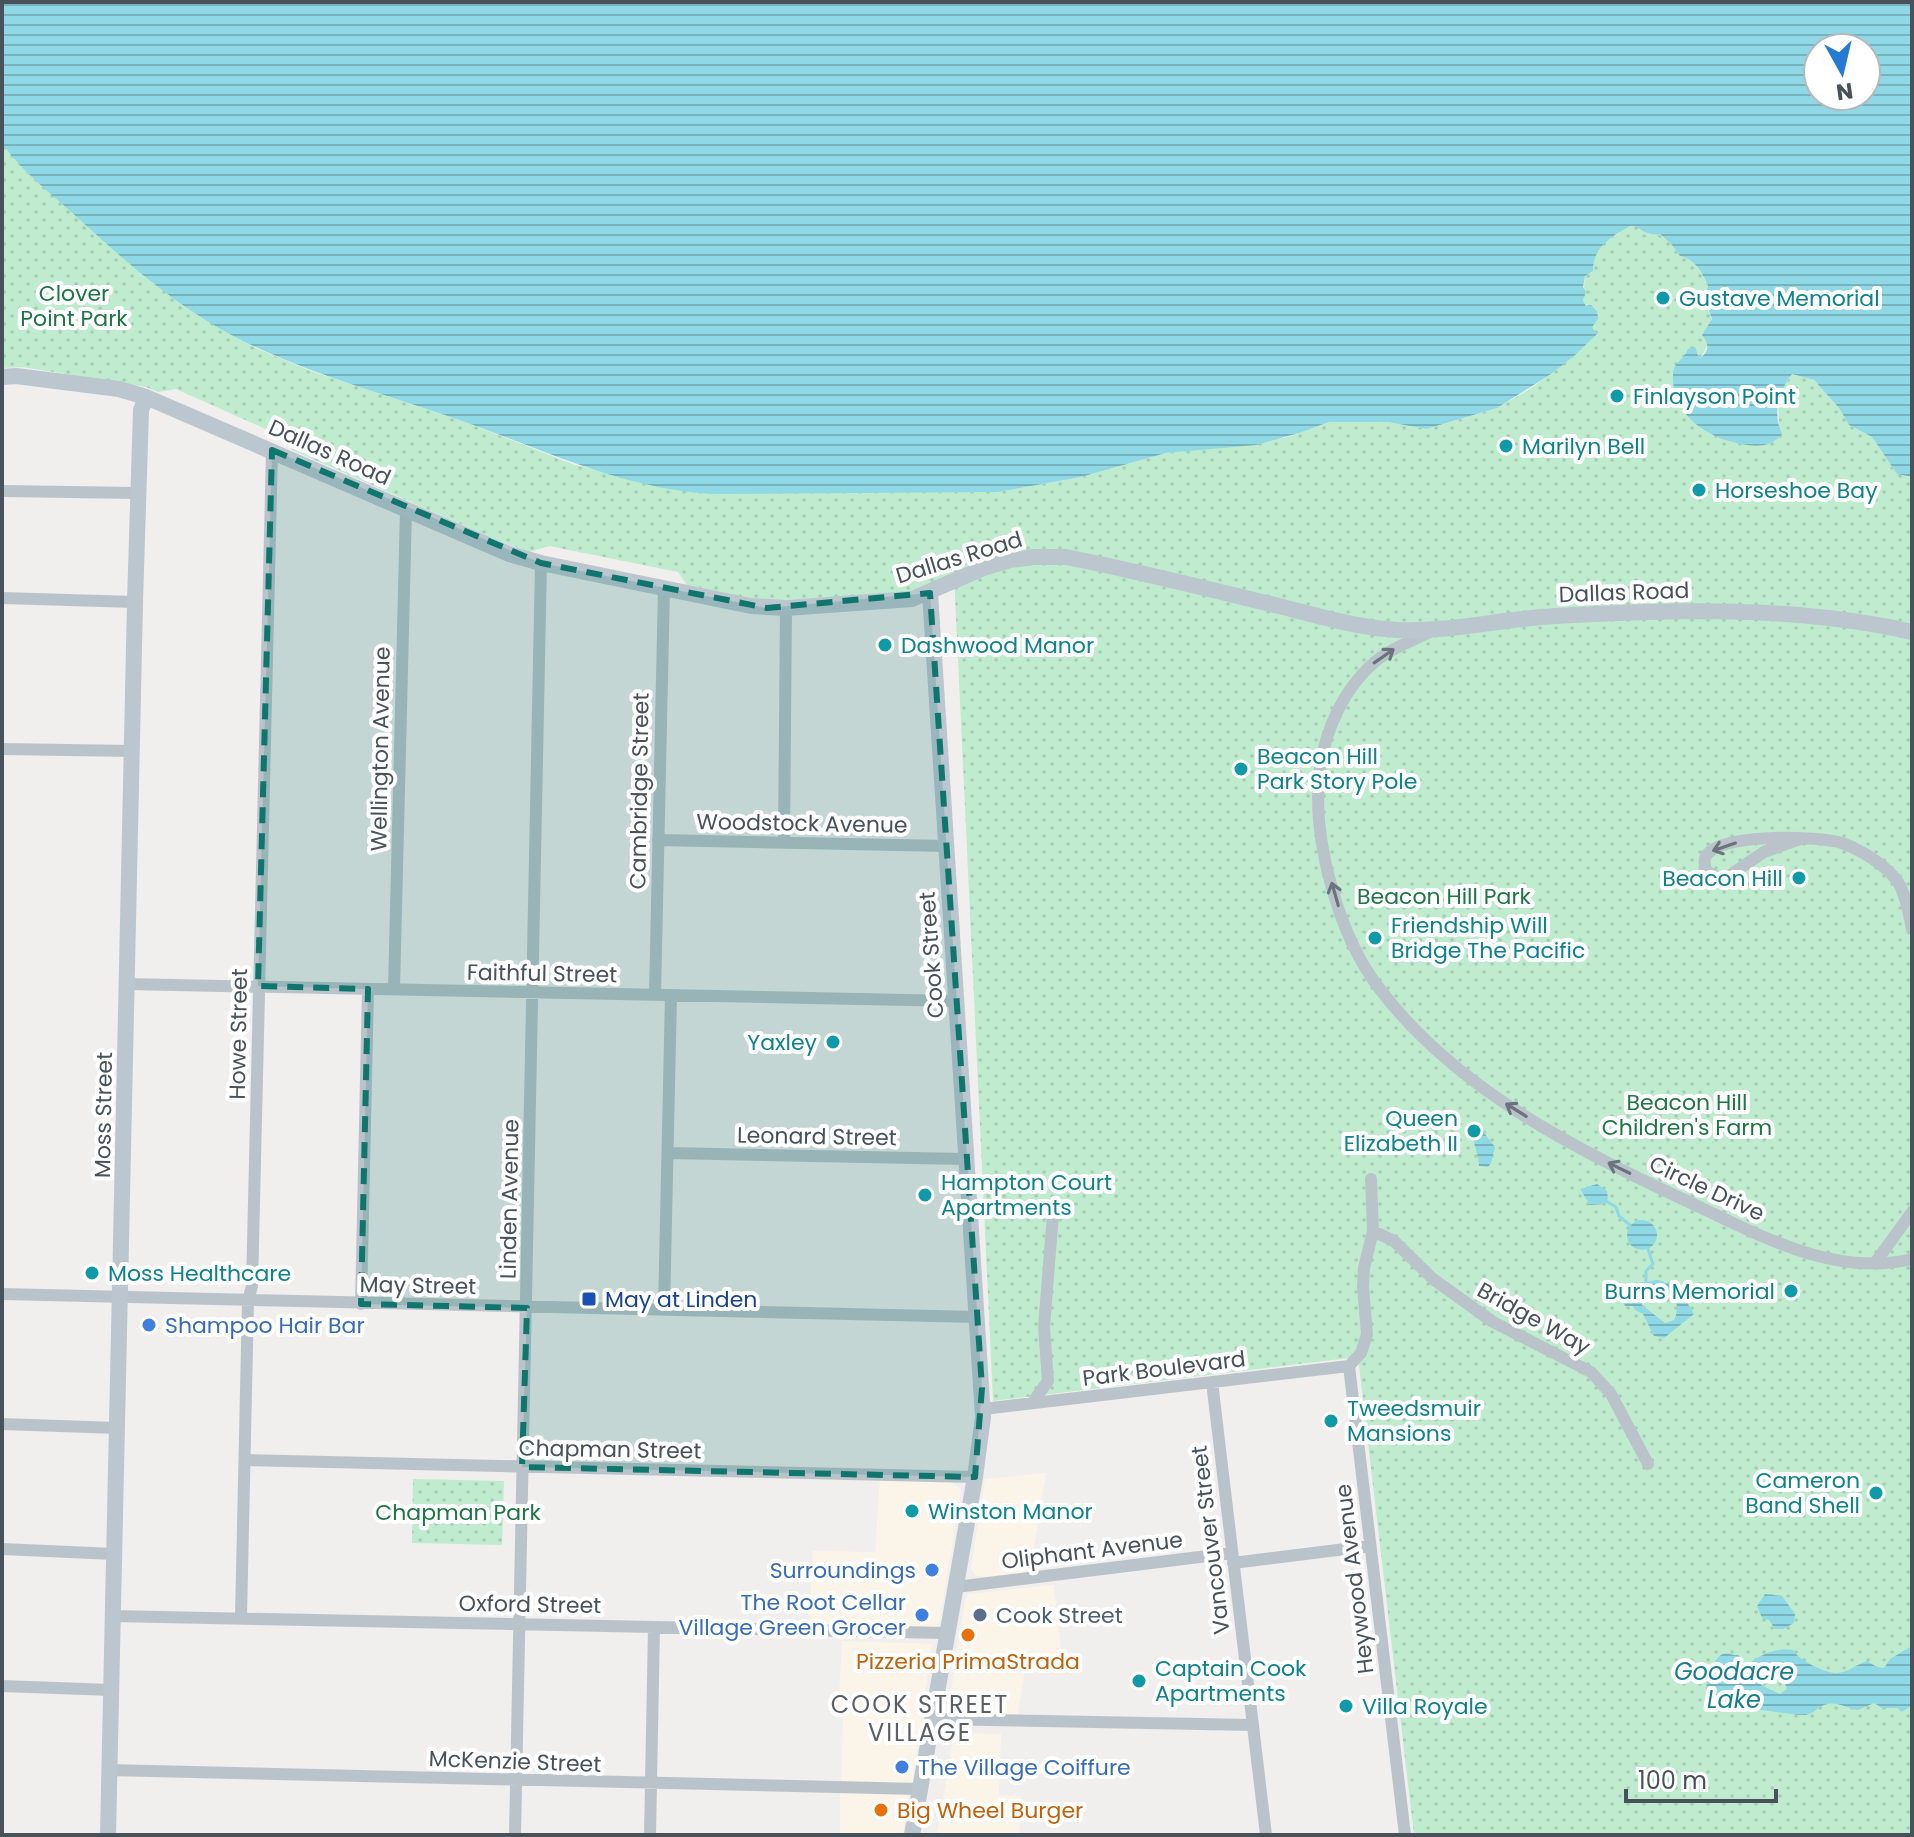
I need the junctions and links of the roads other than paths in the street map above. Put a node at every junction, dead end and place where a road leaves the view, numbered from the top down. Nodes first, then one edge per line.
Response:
1 (2, 377) edge
2 (146, 397) junction
3 (272, 450) junction
4 (2, 491) edge
5 (138, 493) junction
6 (406, 510) junction
7 (541, 563) junction
8 (664, 588) junction
9 (930, 593) junction
10 (2, 598) edge
11 (135, 602) junction
12 (786, 608) junction
13 (1437, 629) junction
14 (1912, 632) edge
15 (2, 749) edge
16 (133, 751) junction
17 (1800, 839) junction
18 (658, 840) junction
19 (784, 842) junction
20 (946, 846) junction
21 (1912, 929) edge
22 (127, 984) junction
23 (258, 986) junction
24 (368, 989) junction
25 (394, 989) junction
26 (533, 994) junction
27 (655, 995) junction
28 (671, 996) junction
29 (956, 1001) junction
30 (668, 1153) junction
31 (965, 1159) junction
32 (1371, 1179) dead end
33 (1912, 1212) edge
34 (1053, 1214) dead end
35 (1373, 1231) junction
36 (1912, 1259) edge
37 (1875, 1263) junction
38 (2, 1294) edge
39 (120, 1298) junction
40 (248, 1301) junction
41 (361, 1304) junction
42 (527, 1308) junction
43 (664, 1310) junction
44 (977, 1317) junction
45 (1349, 1366) junction
46 (1048, 1381) junction
47 (1212, 1382) junction
48 (1068, 1398) junction
49 (1033, 1402) junction
50 (983, 1409) junction
51 (2, 1424) edge
52 (117, 1428) junction
53 (245, 1460) junction
54 (1648, 1464) dead end
55 (522, 1467) junction
56 (975, 1477) junction
57 (1370, 1546) junction
58 (2, 1549) edge
59 (114, 1554) junction
60 (1232, 1558) junction
61 (956, 1587) junction
62 (113, 1616) junction
63 (241, 1617) junction
64 (519, 1624) junction
65 (654, 1627) junction
66 (947, 1633) junction
67 (2, 1686) edge
68 (111, 1690) junction
69 (933, 1719) junction
70 (1253, 1725) junction
71 (109, 1770) junction
72 (516, 1781) junction
73 (651, 1785) junction
74 (920, 1789) junction
75 (108, 1835) edge
76 (515, 1835) edge
77 (650, 1835) edge
78 (912, 1835) edge
79 (1266, 1835) edge
80 (1405, 1835) edge

1 - 2 main road, Dallas Road
2 - 3 main road, Dallas Road
2 - 5 main road, Moss Street
3 - 6 main road, Dallas Road
3 - 23 street, Howe Street
4 - 5 street
5 - 11 main road, Moss Street
6 - 7 main road, Dallas Road
6 - 25 street, Wellington Avenue
7 - 8 main road, Dallas Road
7 - 26 street, Linden Avenue
8 - 12 main road, Dallas Road
8 - 18 street, Cambridge Street
9 - 12 main road, Dallas Road
9 - 13 main road, Dallas Road
9 - 20 main road, Cook Street
10 - 11 street
11 - 16 main road, Moss Street
12 - 19 street
13 - 14 main road, Dallas Road
37 -> 13 street, Circle Drive
15 - 16 street
16 - 22 main road, Moss Street
17 -> 17 street
17 - 21 street
18 - 19 street, Woodstock Avenue
18 - 27 street, Cambridge Street
19 - 20 street, Woodstock Avenue
20 - 29 main road, Cook Street
22 - 23 street, Faithful Street
22 - 39 main road, Moss Street
23 - 24 street, Faithful Street
23 - 40 street, Howe Street
24 - 25 street, Faithful Street
24 - 41 street
25 - 26 street, Faithful Street
26 - 27 street, Faithful Street
26 - 42 street, Linden Avenue
27 - 28 street, Faithful Street
28 - 29 street, Faithful Street
28 - 30 street
29 - 31 main road, Cook Street
30 - 31 street, Leonard Street
30 - 43 street
31 - 44 main road, Cook Street
32 - 35 street
33 - 37 street
34 - 46 street
35 - 45 street
35 - 54 street, Bridge Way
36 - 37 street, Circle Drive
38 - 39 street, May Street
39 - 40 street, May Street
39 - 52 main road, Moss Street
40 - 41 street, May Street
40 - 53 street, Howe Street
41 - 42 street, May Street
42 - 43 street, May Street
42 - 55 street, Linden Avenue
43 - 44 street, May Street
44 - 50 main road, Cook Street
45 - 47 street, Park Boulevard
45 - 57 street, Heywood Avenue
46 - 48 street
46 - 49 street
47 - 48 street, Park Boulevard
47 - 60 street, Vancouver Street
48 - 49 street, Park Boulevard
49 - 50 street, Park Boulevard
50 - 56 main road, Cook Street
51 - 52 street
52 - 59 main road, Moss Street
53 - 55 street, Chapman Street
53 - 63 street, Howe Street
55 - 56 street, Chapman Street
55 - 64 street, Linden Avenue
56 - 61 main road, Cook Street
57 - 60 street, Oliphant Avenue
57 - 80 street, Heywood Avenue
58 - 59 street
59 - 62 main road, Moss Street
60 - 61 street, Oliphant Avenue
60 - 70 street, Vancouver Street
61 - 66 main road, Cook Street
62 - 63 street, Oxford Street
62 - 68 main road, Moss Street
63 - 64 street, Oxford Street
64 - 65 street, Oxford Street
64 - 72 street, Linden Avenue
65 - 66 street, Oxford Street
65 - 73 street
66 - 69 main road, Cook Street
67 - 68 street
68 - 71 main road, Moss Street
69 - 70 street
69 - 74 main road, Cook Street
70 - 79 street, Vancouver Street
71 - 72 street, McKenzie Street
71 - 75 main road, Moss Street
72 - 73 street, McKenzie Street
72 - 76 street, Linden Avenue
73 - 74 street, McKenzie Street
73 - 77 street
74 - 78 main road, Cook Street

